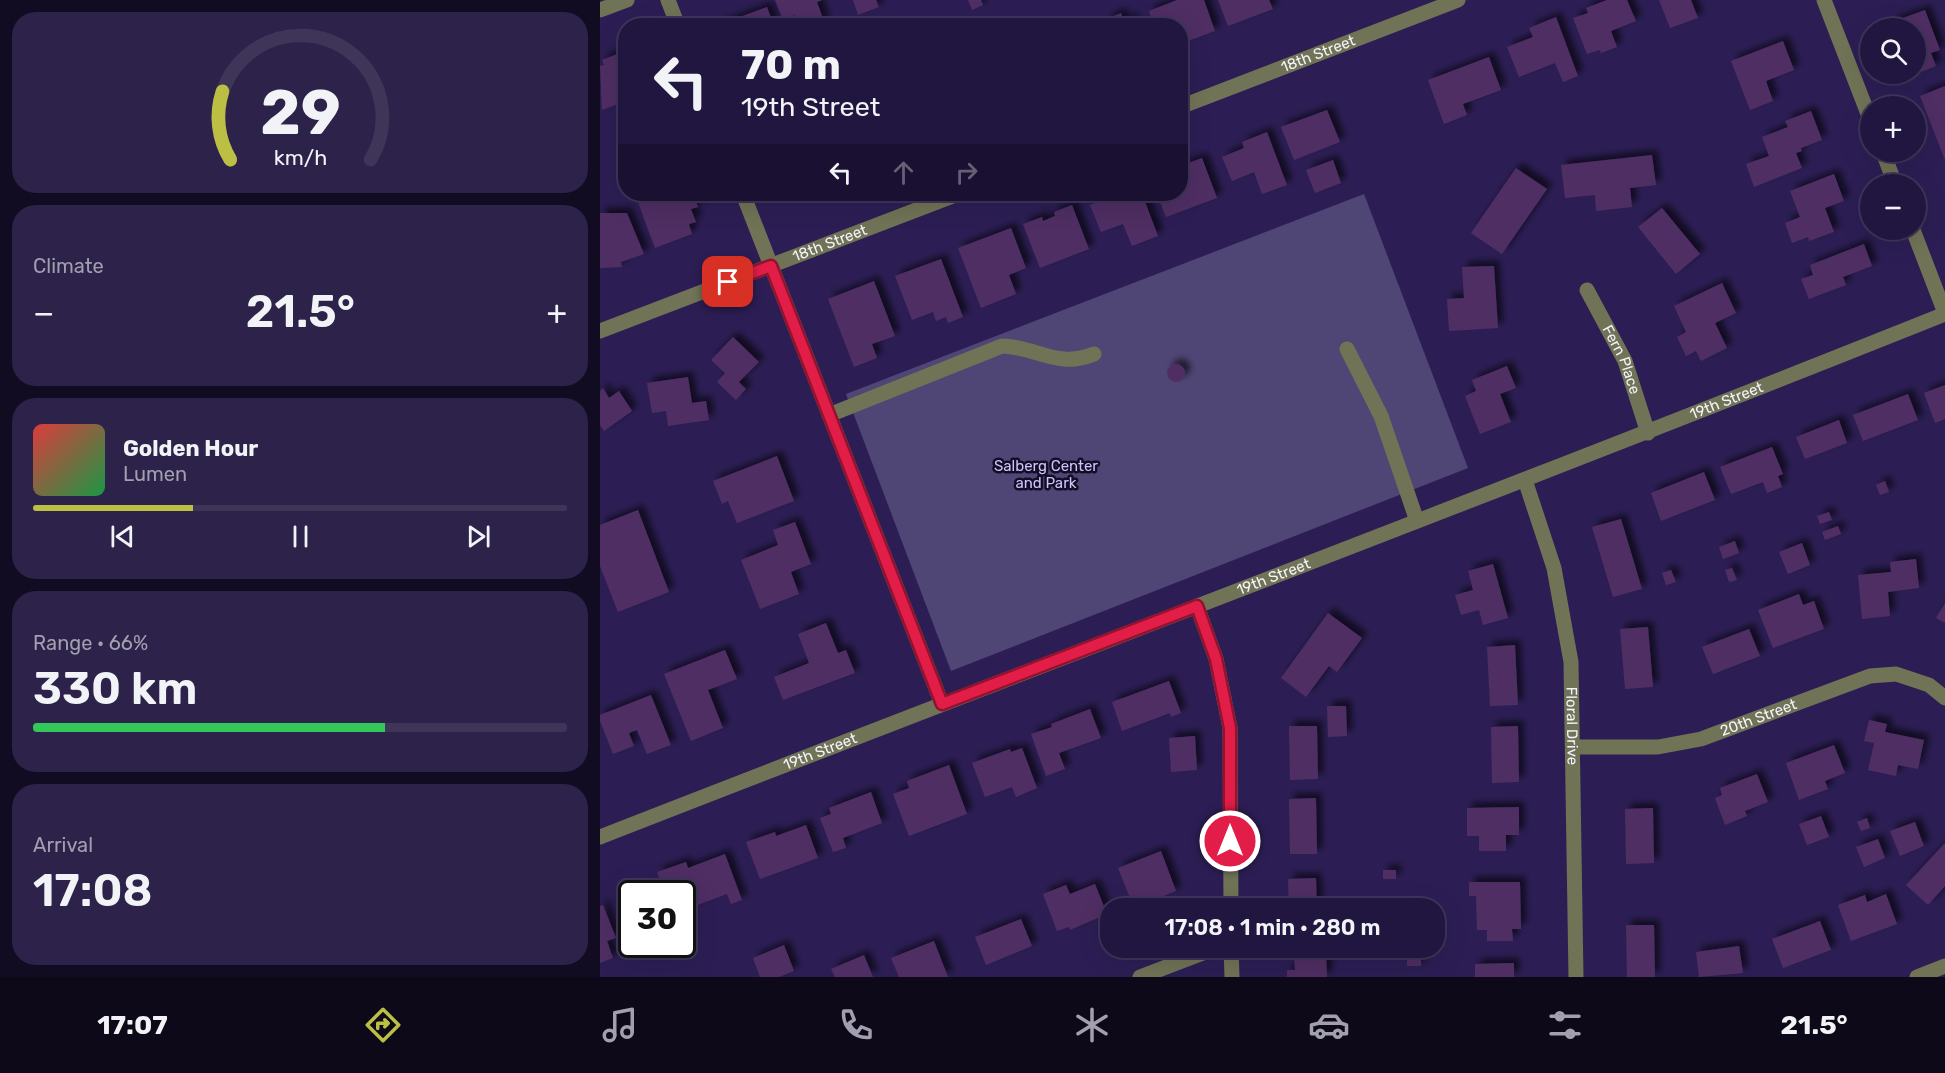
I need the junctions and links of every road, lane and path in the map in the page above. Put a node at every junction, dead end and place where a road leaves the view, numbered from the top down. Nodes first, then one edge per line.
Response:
1 (627, 0) edge
2 (668, 0) edge
3 (1458, 0) edge
4 (1824, 0) edge
5 (600, 10) edge
6 (675, 18) edge
7 (1861, 96) edge
8 (1188, 104) edge
9 (746, 201) edge
10 (940, 201) edge
11 (1917, 240) edge
12 (771, 266) junction
13 (1587, 290) dead end
14 (1945, 314) edge
15 (600, 331) edge
16 (1347, 349) dead end
17 (1094, 354) dead end
18 (829, 415) junction
19 (1648, 433) junction
20 (1525, 480) junction
21 (1417, 521) junction
22 (1197, 606) junction
23 (1940, 694) edge
24 (942, 704) junction
25 (1574, 747) junction
26 (600, 837) edge
27 (1231, 898) edge
28 (1190, 958) edge
29 (1231, 958) edge
30 (1945, 966) edge
31 (1140, 977) edge
32 (1232, 977) edge
33 (1576, 977) edge
34 (1917, 977) edge

1 - 5 street
2 - 6 street
3 - 8 street, 18th Street
4 - 7 street
9 - 12 street
10 - 12 street, 18th Street
11 - 14 street
12 - 15 street, 18th Street
12 - 18 street
13 - 19 street, Fern Place
14 - 19 street, 19th Street
16 - 21 street
17 - 18 street
18 - 24 street
19 - 20 street, 19th Street
20 - 21 street, 19th Street
20 - 25 street, Floral Drive
21 - 22 street, 19th Street
22 - 24 street, 19th Street
22 - 27 street
23 - 25 street, 20th Street
24 - 26 street, 19th Street
25 - 33 street, Floral Drive
28 - 31 street
29 - 32 street
30 - 34 street

